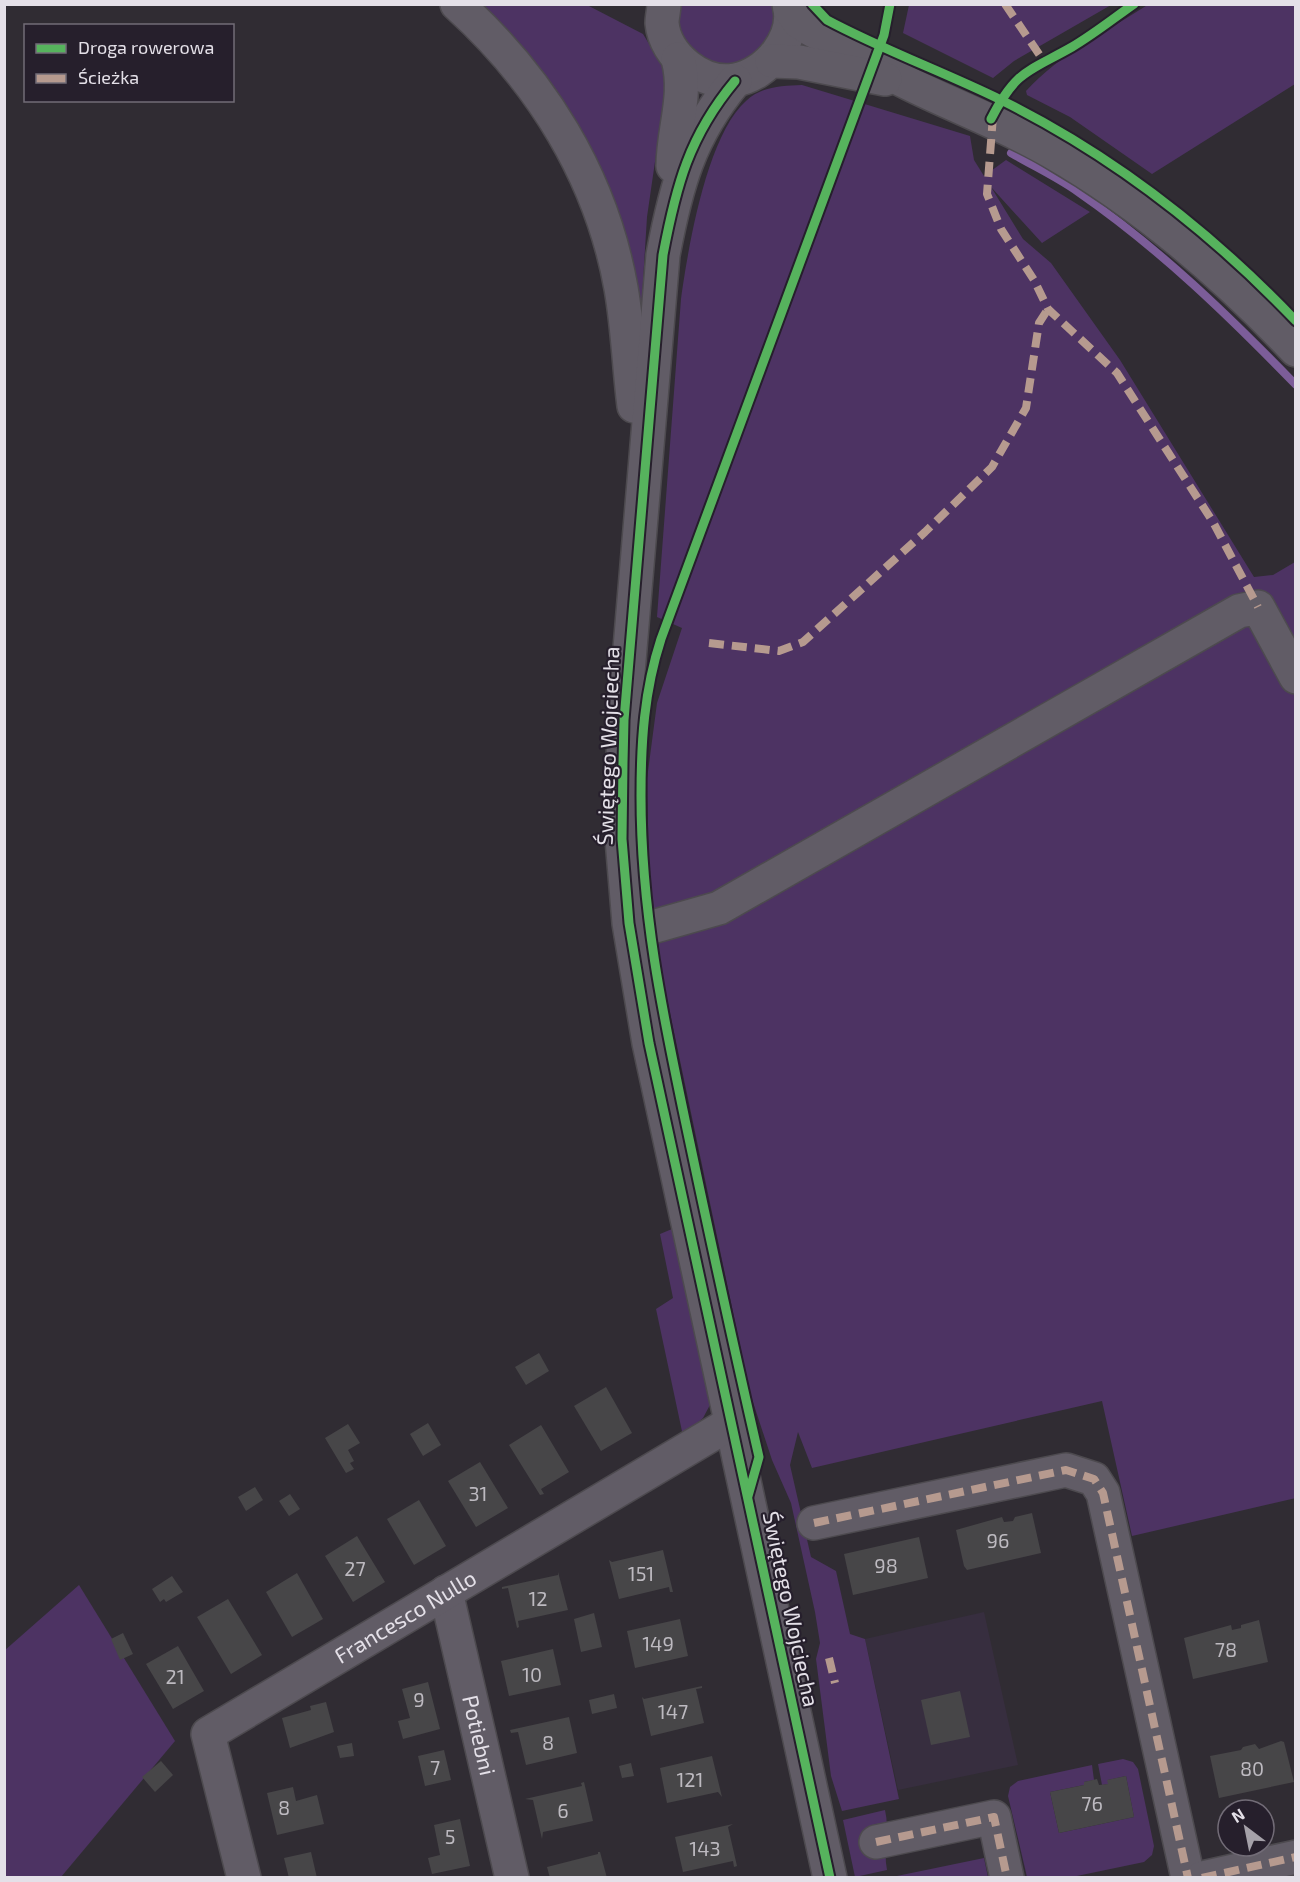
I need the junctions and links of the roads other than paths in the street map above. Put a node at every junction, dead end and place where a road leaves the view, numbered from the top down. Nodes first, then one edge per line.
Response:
1 (457, 4) edge
2 (636, 4) edge
3 (789, 7) edge
4 (663, 14) edge
5 (678, 58) junction
6 (772, 61) junction
7 (735, 81) junction
8 (908, 83) junction
9 (673, 202) junction
10 (1296, 350) edge
11 (644, 474) junction
12 (1296, 677) edge
13 (631, 933) junction
14 (731, 1423) junction
15 (814, 1523) dead end
16 (446, 1592) junction
17 (876, 1842) dead end
18 (1296, 1857) edge
19 (244, 1878) edge
20 (512, 1878) edge
21 (830, 1878) edge
22 (1007, 1878) edge
23 (1188, 1878) edge
24 (1202, 1878) edge

1 - 11 street
2 - 4 street
3 - 6 street
3 - 8 street
4 - 5 street
5 - 7 street
5 - 9 street, Świętego Wojciecha
6 - 7 street
6 - 8 street
7 - 9 street, Świętego Wojciecha
8 - 10 street
9 - 11 street, Świętego Wojciecha
11 - 13 street, Świętego Wojciecha
12 - 13 street
13 - 14 street, Świętego Wojciecha
14 - 16 street, Francesco Nullo
14 - 21 street, Świętego Wojciecha
15 - 23 street
16 - 19 street, Francesco Nullo
16 - 20 street, Potiebni
17 - 22 street
18 - 24 street

